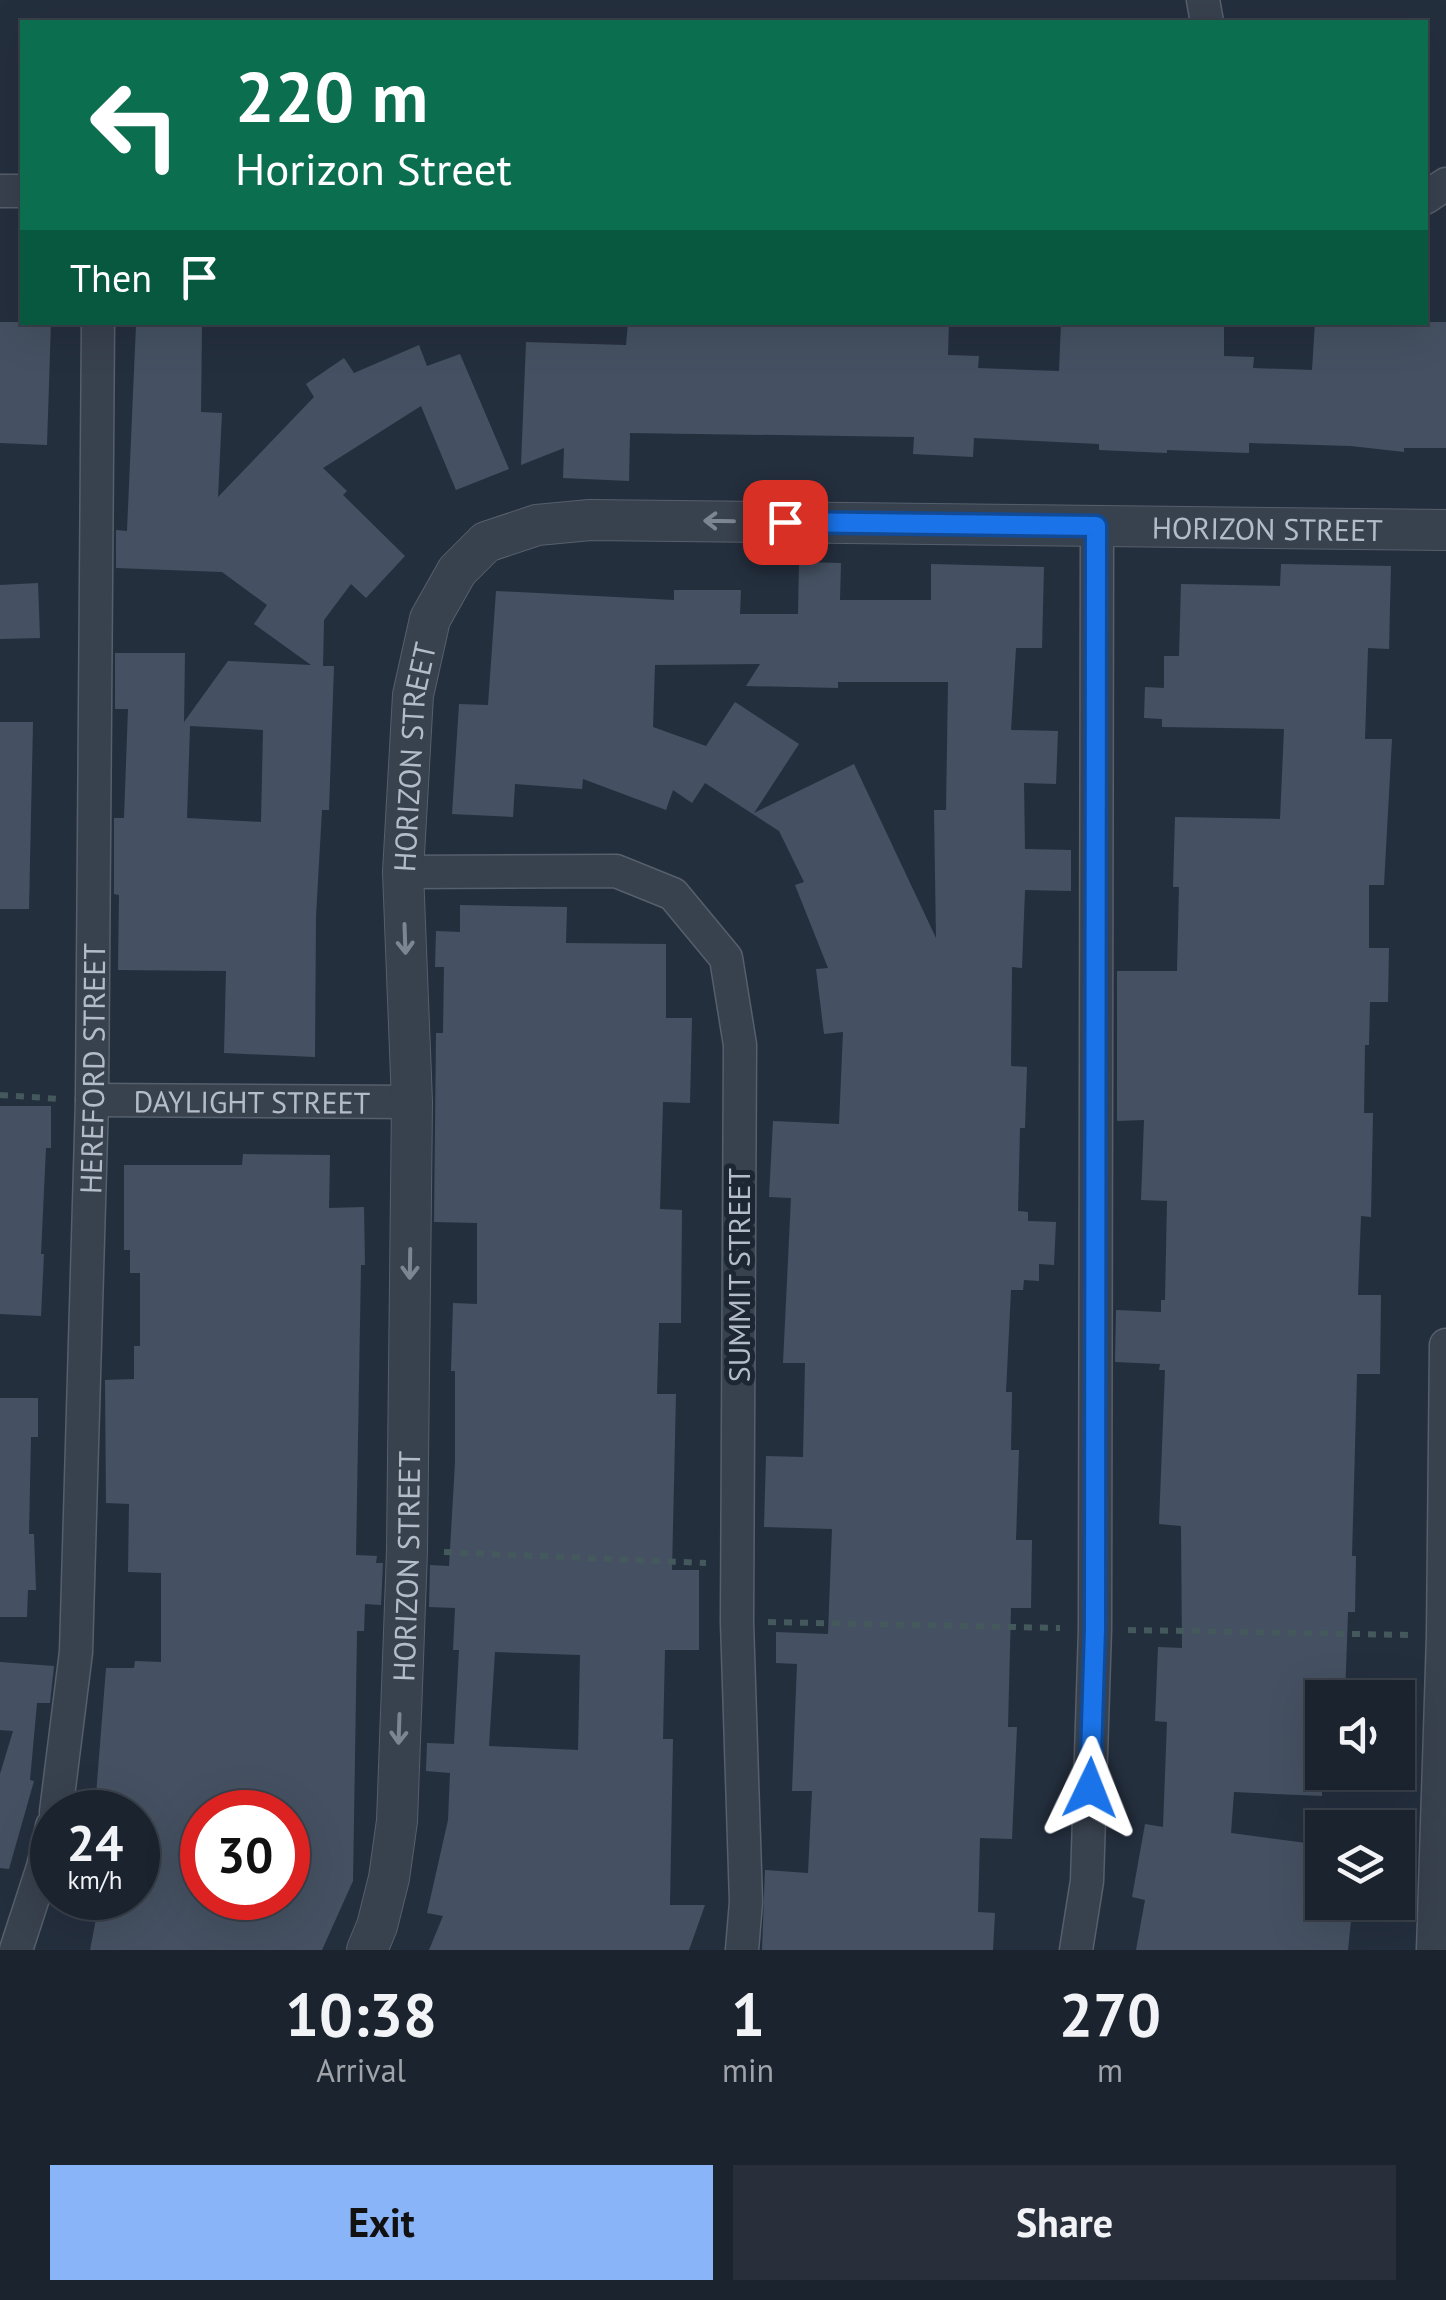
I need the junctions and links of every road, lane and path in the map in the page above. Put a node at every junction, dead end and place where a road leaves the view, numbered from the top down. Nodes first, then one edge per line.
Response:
1 (98, 325) edge
2 (1096, 526) junction
3 (1446, 530) edge
4 (403, 872) junction
5 (0, 1095) edge
6 (92, 1100) junction
7 (412, 1102) junction
8 (1446, 1345) edge
9 (407, 1551) junction
10 (737, 1565) junction
11 (59, 1790) edge
12 (30, 1908) edge
13 (16, 1950) edge
14 (368, 1950) edge
15 (742, 1950) edge
16 (1076, 1950) edge
17 (1433, 1950) edge

1 - 6 street, HEREFORD STREET
2 - 3 street, HORIZON STREET
2 -> 4 street, HORIZON STREET
2 - 16 street
4 -> 7 street, HORIZON STREET
4 - 10 street, SUMMIT STREET
5 - 6 path
6 - 7 street, DAYLIGHT STREET
6 - 11 street, HEREFORD STREET
7 -> 9 street, HORIZON STREET
8 - 17 street
9 - 10 path
9 -> 14 street, HORIZON STREET
10 - 15 street, SUMMIT STREET
12 - 13 street

